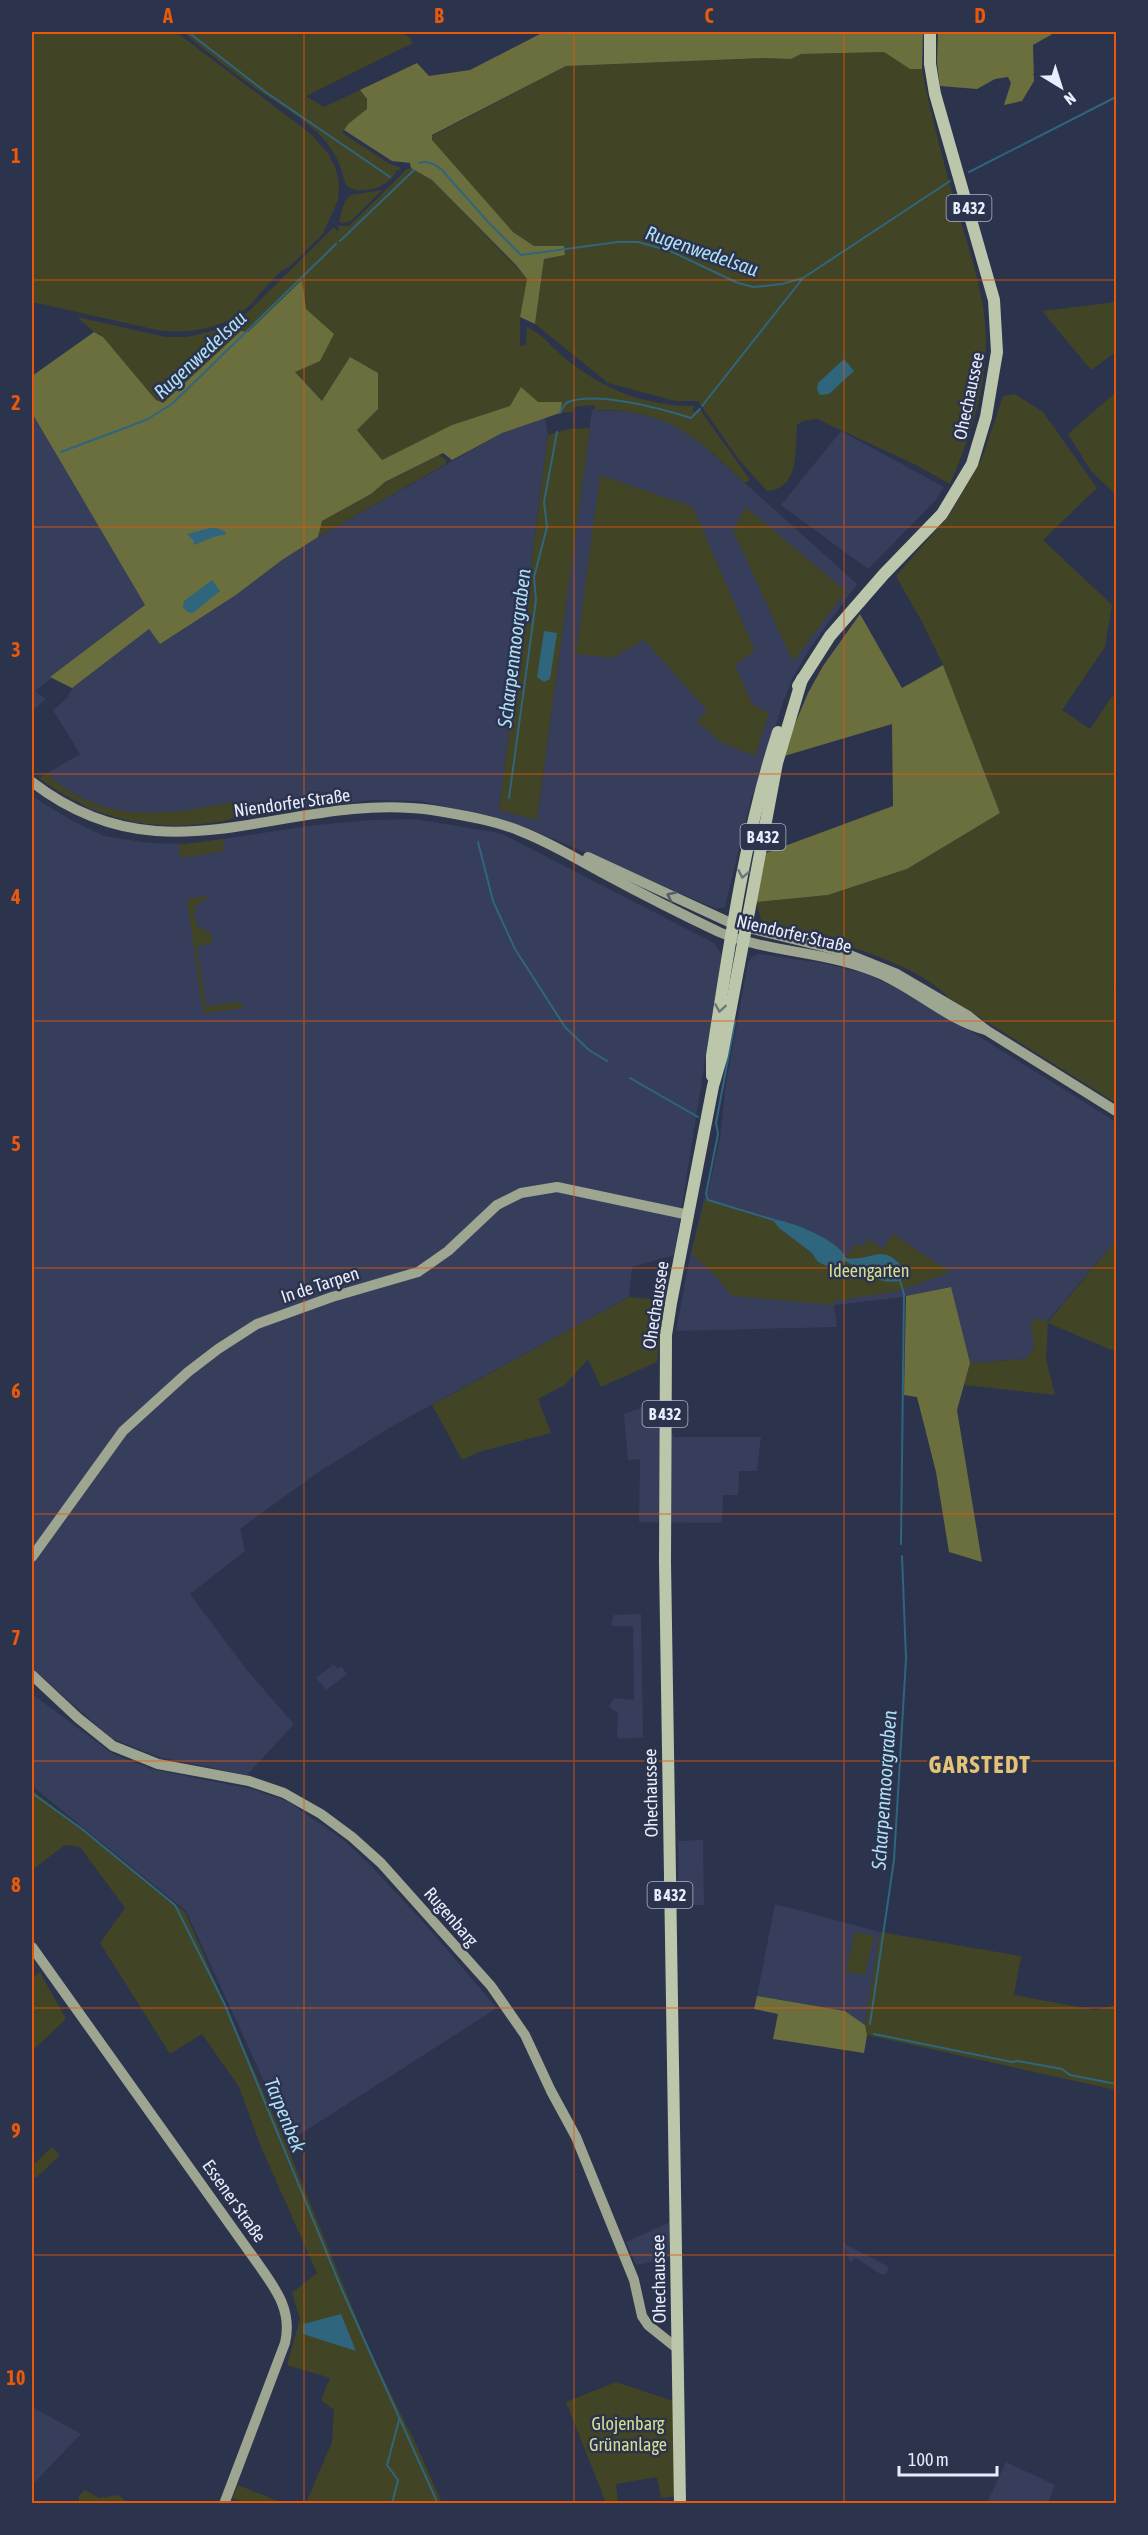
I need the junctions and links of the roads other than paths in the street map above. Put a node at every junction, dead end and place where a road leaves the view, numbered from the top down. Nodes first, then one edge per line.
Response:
1 (930, 32) edge
2 (32, 782) edge
3 (738, 932) junction
4 (1116, 1111) edge
5 (689, 1215) junction
6 (32, 1557) edge
7 (32, 1675) edge
8 (32, 1947) edge
9 (678, 2349) junction
10 (224, 2504) edge
11 (680, 2504) edge

1 - 3 main road, Ohechaussee / B 432
2 - 3 street, Niendorfer Straße
3 - 4 street, Niendorfer Straße
3 - 5 main road, Ohechaussee / B 432
5 - 6 street, In de Tarpen
5 - 9 main road, Ohechaussee / B 432
7 - 9 street, Rugenbarg
8 - 10 street, Essener Straße
9 - 11 main road, Ohechaussee / B 432

